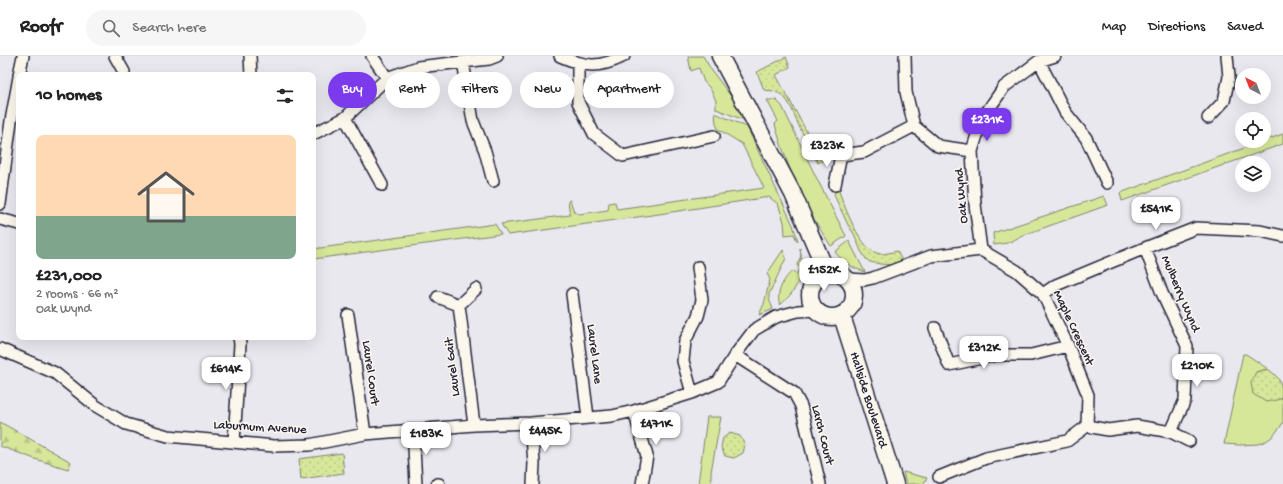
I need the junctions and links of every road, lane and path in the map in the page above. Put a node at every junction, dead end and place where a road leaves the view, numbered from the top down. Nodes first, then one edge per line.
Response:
1 (23, 56) edge
2 (115, 56) edge
3 (250, 56) edge
4 (372, 56) edge
5 (497, 56) edge
6 (560, 56) edge
7 (624, 56) edge
8 (720, 56) edge
9 (906, 56) edge
10 (1055, 56) edge
11 (1227, 56) edge
12 (1039, 61) junction
13 (463, 62) junction
14 (578, 64) junction
15 (20, 72) edge
16 (124, 72) dead end
17 (251, 72) edge
18 (404, 72) edge
19 (385, 75) edge
20 (385, 80) edge
21 (16, 93) edge
22 (345, 118) junction
23 (1208, 118) dead end
24 (914, 126) junction
25 (316, 132) edge
26 (714, 136) dead end
27 (822, 145) dead end
28 (972, 151) junction
29 (841, 155) junction
30 (493, 181) dead end
31 (1107, 183) dead end
32 (382, 185) dead end
33 (835, 185) dead end
34 (0, 204) edge
35 (0, 219) edge
36 (16, 223) edge
37 (1283, 236) edge
38 (1145, 248) junction
39 (981, 250) junction
40 (698, 267) dead end
41 (827, 273) junction
42 (849, 279) junction
43 (476, 289) dead end
44 (572, 294) dead end
45 (1043, 294) junction
46 (438, 298) dead end
47 (459, 305) junction
48 (815, 310) junction
49 (348, 315) dead end
50 (842, 316) junction
51 (935, 328) dead end
52 (239, 340) edge
53 (1068, 346) junction
54 (0, 349) edge
55 (735, 355) junction
56 (692, 393) junction
57 (634, 411) junction
58 (588, 417) junction
59 (531, 423) junction
60 (474, 425) junction
61 (1087, 426) junction
62 (412, 430) junction
63 (1171, 432) junction
64 (364, 434) junction
65 (1189, 441) dead end
66 (234, 442) junction
67 (939, 477) dead end
68 (416, 484) edge
69 (533, 484) edge
70 (642, 484) edge
71 (820, 484) edge
72 (895, 484) edge

1 - 15 street
2 - 16 street
3 - 17 street
4 - 19 street
5 - 13 street
6 - 14 street
7 - 14 street
8 - 41 street
9 - 24 street
10 - 12 street, Oak Wynd
11 - 23 street
12 - 28 street, Oak Wynd
12 - 31 street
13 - 18 street
13 - 30 street
14 - 26 street
20 - 22 street
21 - 34 street
22 - 25 street
22 - 32 street
24 - 28 street
24 - 29 street
27 - 29 street
28 - 39 street, Oak Wynd
29 - 33 street
35 - 36 street
37 - 38 street
38 - 45 street
38 - 63 street, Mulberry Wynd
39 - 42 street
39 - 45 street, Maple Crescent
40 - 56 street
41 - 42 street
41 - 48 street
42 - 50 street
43 - 47 street
44 - 58 street, Laurel Lane
45 - 53 street, Maple Crescent
46 - 47 street
47 - 60 street, Laurel Gait
48 - 50 street
48 - 55 street, Laburnum Avenue
49 - 64 street, Laurel Court
50 - 72 street, Hallside Boulevard
51 - 53 street
52 - 66 street
53 - 61 street, Maple Crescent
54 - 66 street, Laburnum Avenue
55 - 56 street, Laburnum Avenue
55 - 71 street, Larch Court
56 - 57 street, Laburnum Avenue
57 - 58 street, Laburnum Avenue
57 - 70 street
58 - 59 street, Laburnum Avenue
59 - 60 street, Laburnum Avenue
59 - 69 street
60 - 62 street, Laburnum Avenue
61 - 63 street
61 - 67 street
62 - 64 street, Laburnum Avenue
62 - 68 street
63 - 65 street
64 - 66 street, Laburnum Avenue

